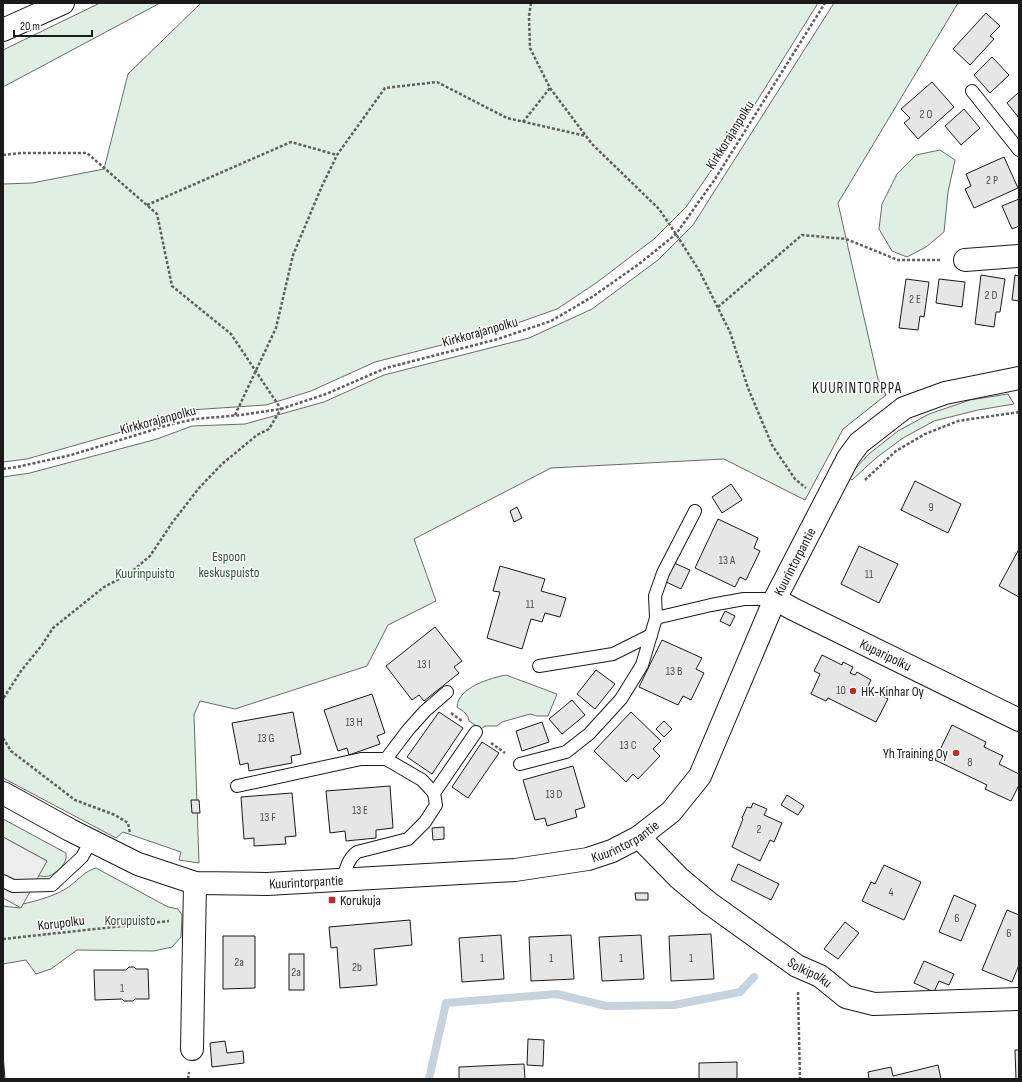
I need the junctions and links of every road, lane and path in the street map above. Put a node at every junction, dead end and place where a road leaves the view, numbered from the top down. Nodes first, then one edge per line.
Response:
1 (62, 3) edge
2 (532, 3) edge
3 (825, 3) edge
4 (3, 30) edge
5 (550, 88) junction
6 (972, 91) dead end
7 (524, 122) junction
8 (586, 136) junction
9 (1019, 150) edge
10 (3, 155) edge
11 (337, 155) junction
12 (147, 205) junction
13 (676, 234) junction
14 (1019, 256) edge
15 (965, 260) joint
16 (718, 307) junction
17 (256, 371) junction
18 (1019, 378) edge
19 (281, 409) junction
20 (235, 415) junction
21 (3, 469) edge
22 (825, 504) junction
23 (695, 511) dead end
24 (775, 599) junction
25 (656, 618) junction
26 (651, 635) junction
27 (538, 666) dead end
28 (447, 692) dead end
29 (3, 699) edge
30 (436, 702) junction
31 (1019, 720) edge
32 (476, 732) junction
33 (3, 738) edge
34 (386, 759) junction
35 (520, 764) joint
36 (237, 786) dead end
37 (3, 793) edge
38 (434, 793) junction
39 (130, 835) dead end
40 (639, 837) junction
41 (91, 841) junction
42 (343, 879) junction
43 (3, 881) edge
44 (196, 883) junction
45 (194, 918) junction
46 (3, 940) edge
47 (798, 966) junction
48 (1019, 999) edge
49 (192, 1049) dead end
50 (800, 1079) edge

1 - 4 main road
2 - 5 path
3 - 13 path, Kirkkorajanpolku
5 - 7 path
5 - 8 path
6 - 9 lane
7 - 8 path
7 - 11 path
8 - 13 path
10 - 12 path
11 - 12 path
11 - 17 path
12 - 17 path
13 - 16 path
13 - 19 path, Kirkkorajanpolku
14 - 15 main road
15 - 16 path
16 - 22 path
17 - 19 path
17 - 20 path
18 - 22 main road, Kuurintorpantie
19 - 20 path, Kirkkorajanpolku
19 - 29 path
20 - 21 path, Kirkkorajanpolku
22 - 24 main road, Kuurintorpantie
23 - 25 lane
24 - 25 lane
24 - 31 main road, Kuparipolku
24 - 40 main road, Kuurintorpantie
25 - 26 lane
26 - 27 lane
26 - 35 lane
28 - 30 lane
30 - 32 path
30 - 34 lane
32 - 35 path
32 - 38 lane
33 - 39 path
34 - 36 lane
34 - 38 lane
37 - 41 main road, Kuurintorpantie
38 - 42 lane
40 - 42 main road, Kuurintorpantie
40 - 47 main road, Solkipolku
41 - 43 lane
41 - 44 main road, Kuurintorpantie
42 - 44 main road, Kuurintorpantie
44 - 45 main road
45 - 46 path, Korupolku
45 - 49 main road
47 - 48 main road, Solkipolku
47 - 50 path

